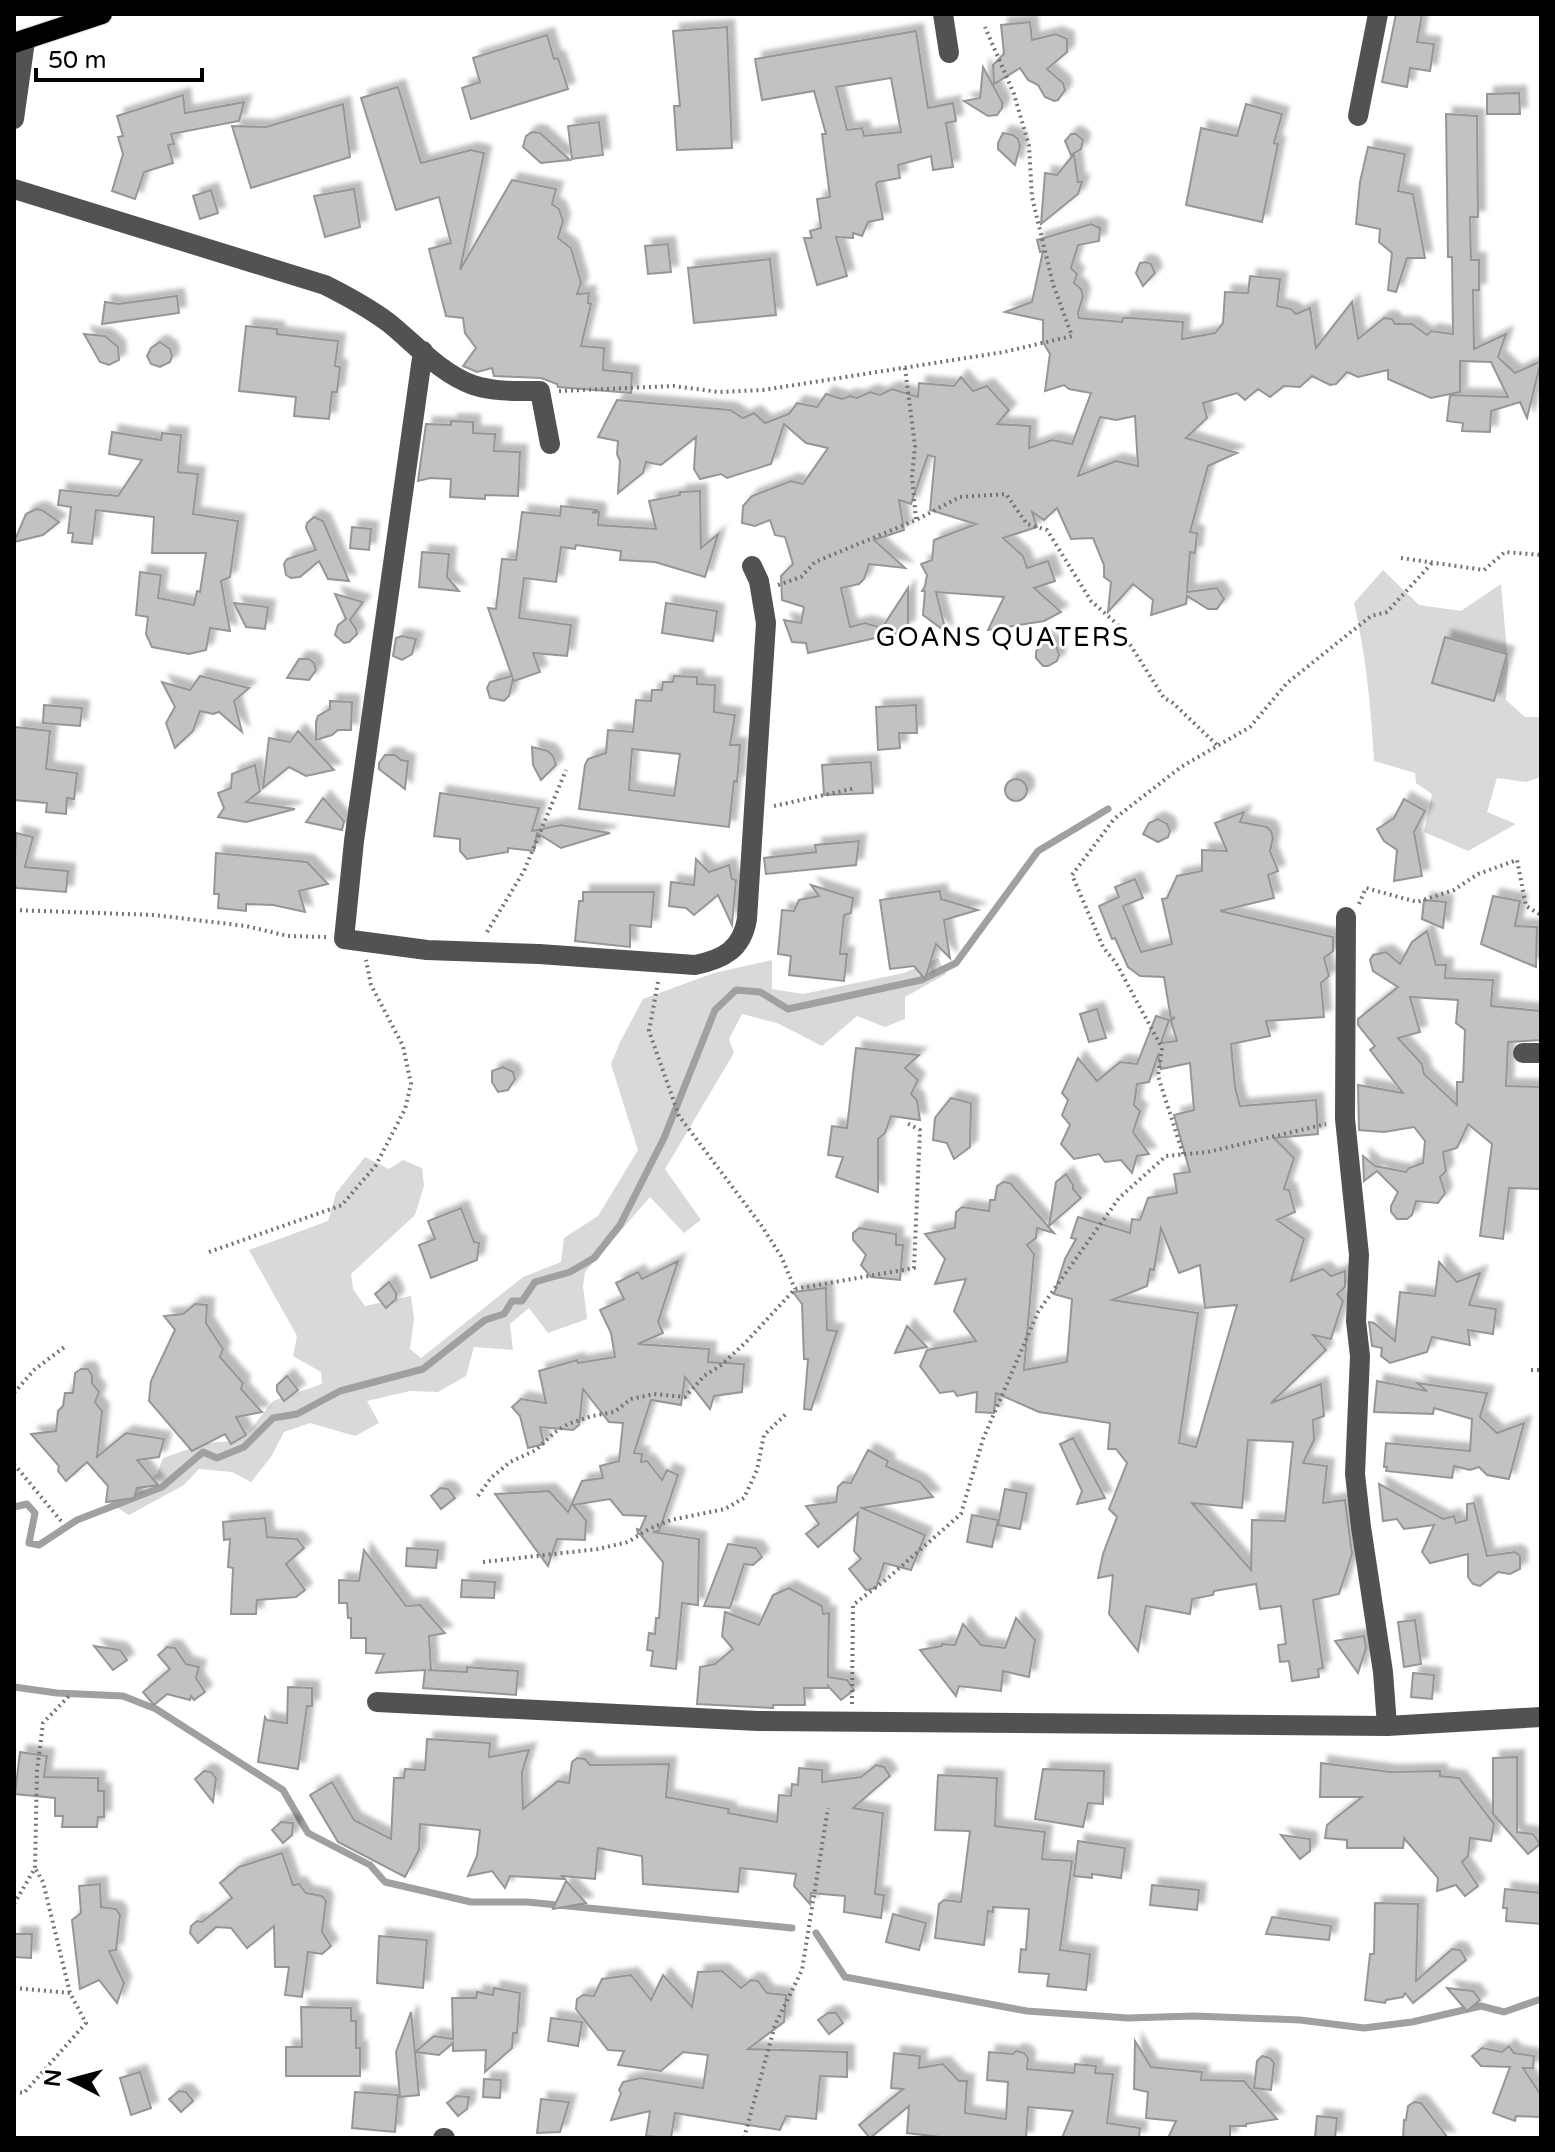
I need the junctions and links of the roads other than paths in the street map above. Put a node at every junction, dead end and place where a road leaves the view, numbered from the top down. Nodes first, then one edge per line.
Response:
1 (102, 14) edge
2 (943, 14) edge
3 (1378, 14) edge
4 (20, 42) edge
5 (949, 53) dead end
6 (1358, 116) dead end
7 (14, 119) edge
8 (14, 189) edge
9 (423, 351) junction
10 (550, 444) dead end
11 (752, 566) dead end
12 (1346, 917) dead end
13 (377, 1702) dead end
14 (1541, 1717) edge
15 (1387, 1726) junction

1 - 4 main road
2 - 5 street
3 - 6 street
4 - 7 street
8 - 9 street
9 - 10 street
9 - 11 street
12 - 15 street
13 - 15 street
14 - 15 street

